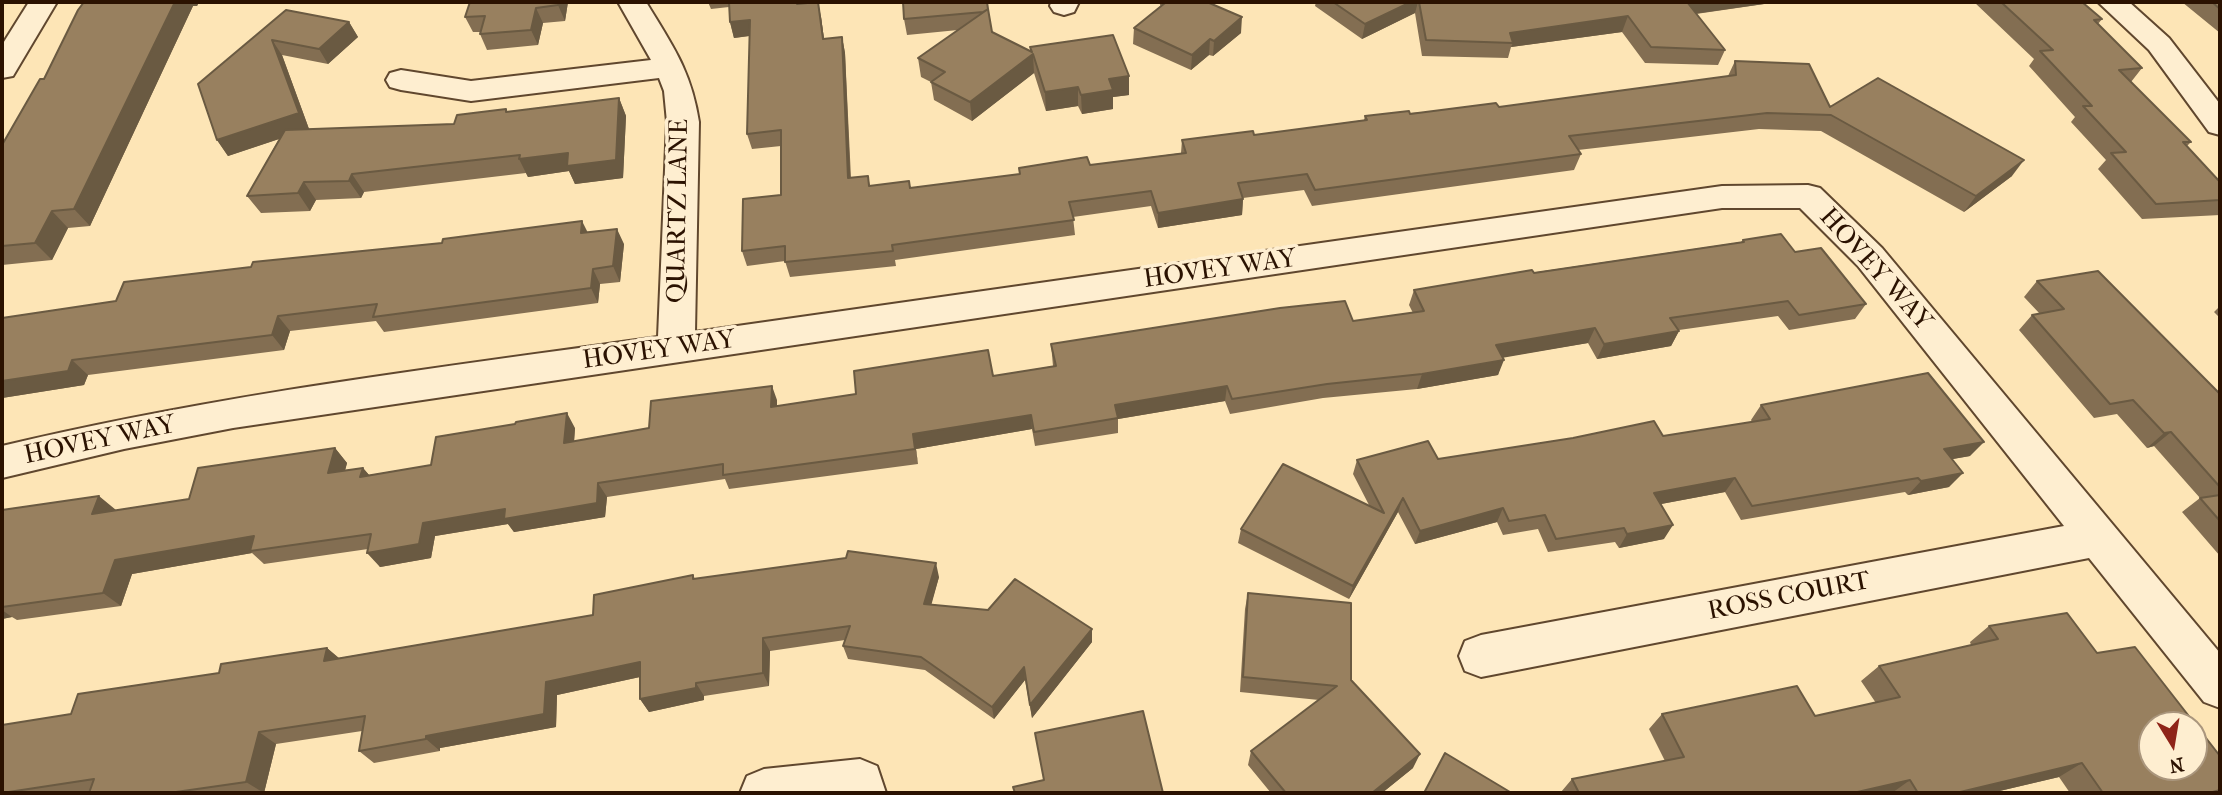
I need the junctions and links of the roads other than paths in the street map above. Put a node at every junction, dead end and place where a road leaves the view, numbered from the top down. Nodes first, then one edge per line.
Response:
1 (43, 2) edge
2 (632, 2) edge
3 (2112, 2) edge
4 (670, 67) junction
5 (2, 69) edge
6 (401, 80) dead end
7 (2218, 118) edge
8 (676, 349) junction
9 (2, 462) edge
10 (2097, 538) junction
11 (1481, 656) dead end
12 (2220, 687) edge
13 (764, 793) edge
14 (862, 793) edge

1 - 5 street
2 - 4 street, QUARTZ LANE
3 - 7 street
4 - 6 street
4 - 8 street, QUARTZ LANE
8 - 9 street, HOVEY WAY
8 - 10 street, HOVEY WAY
10 - 11 street, ROSS COURT
10 - 12 street, HOVEY WAY
13 - 14 street

